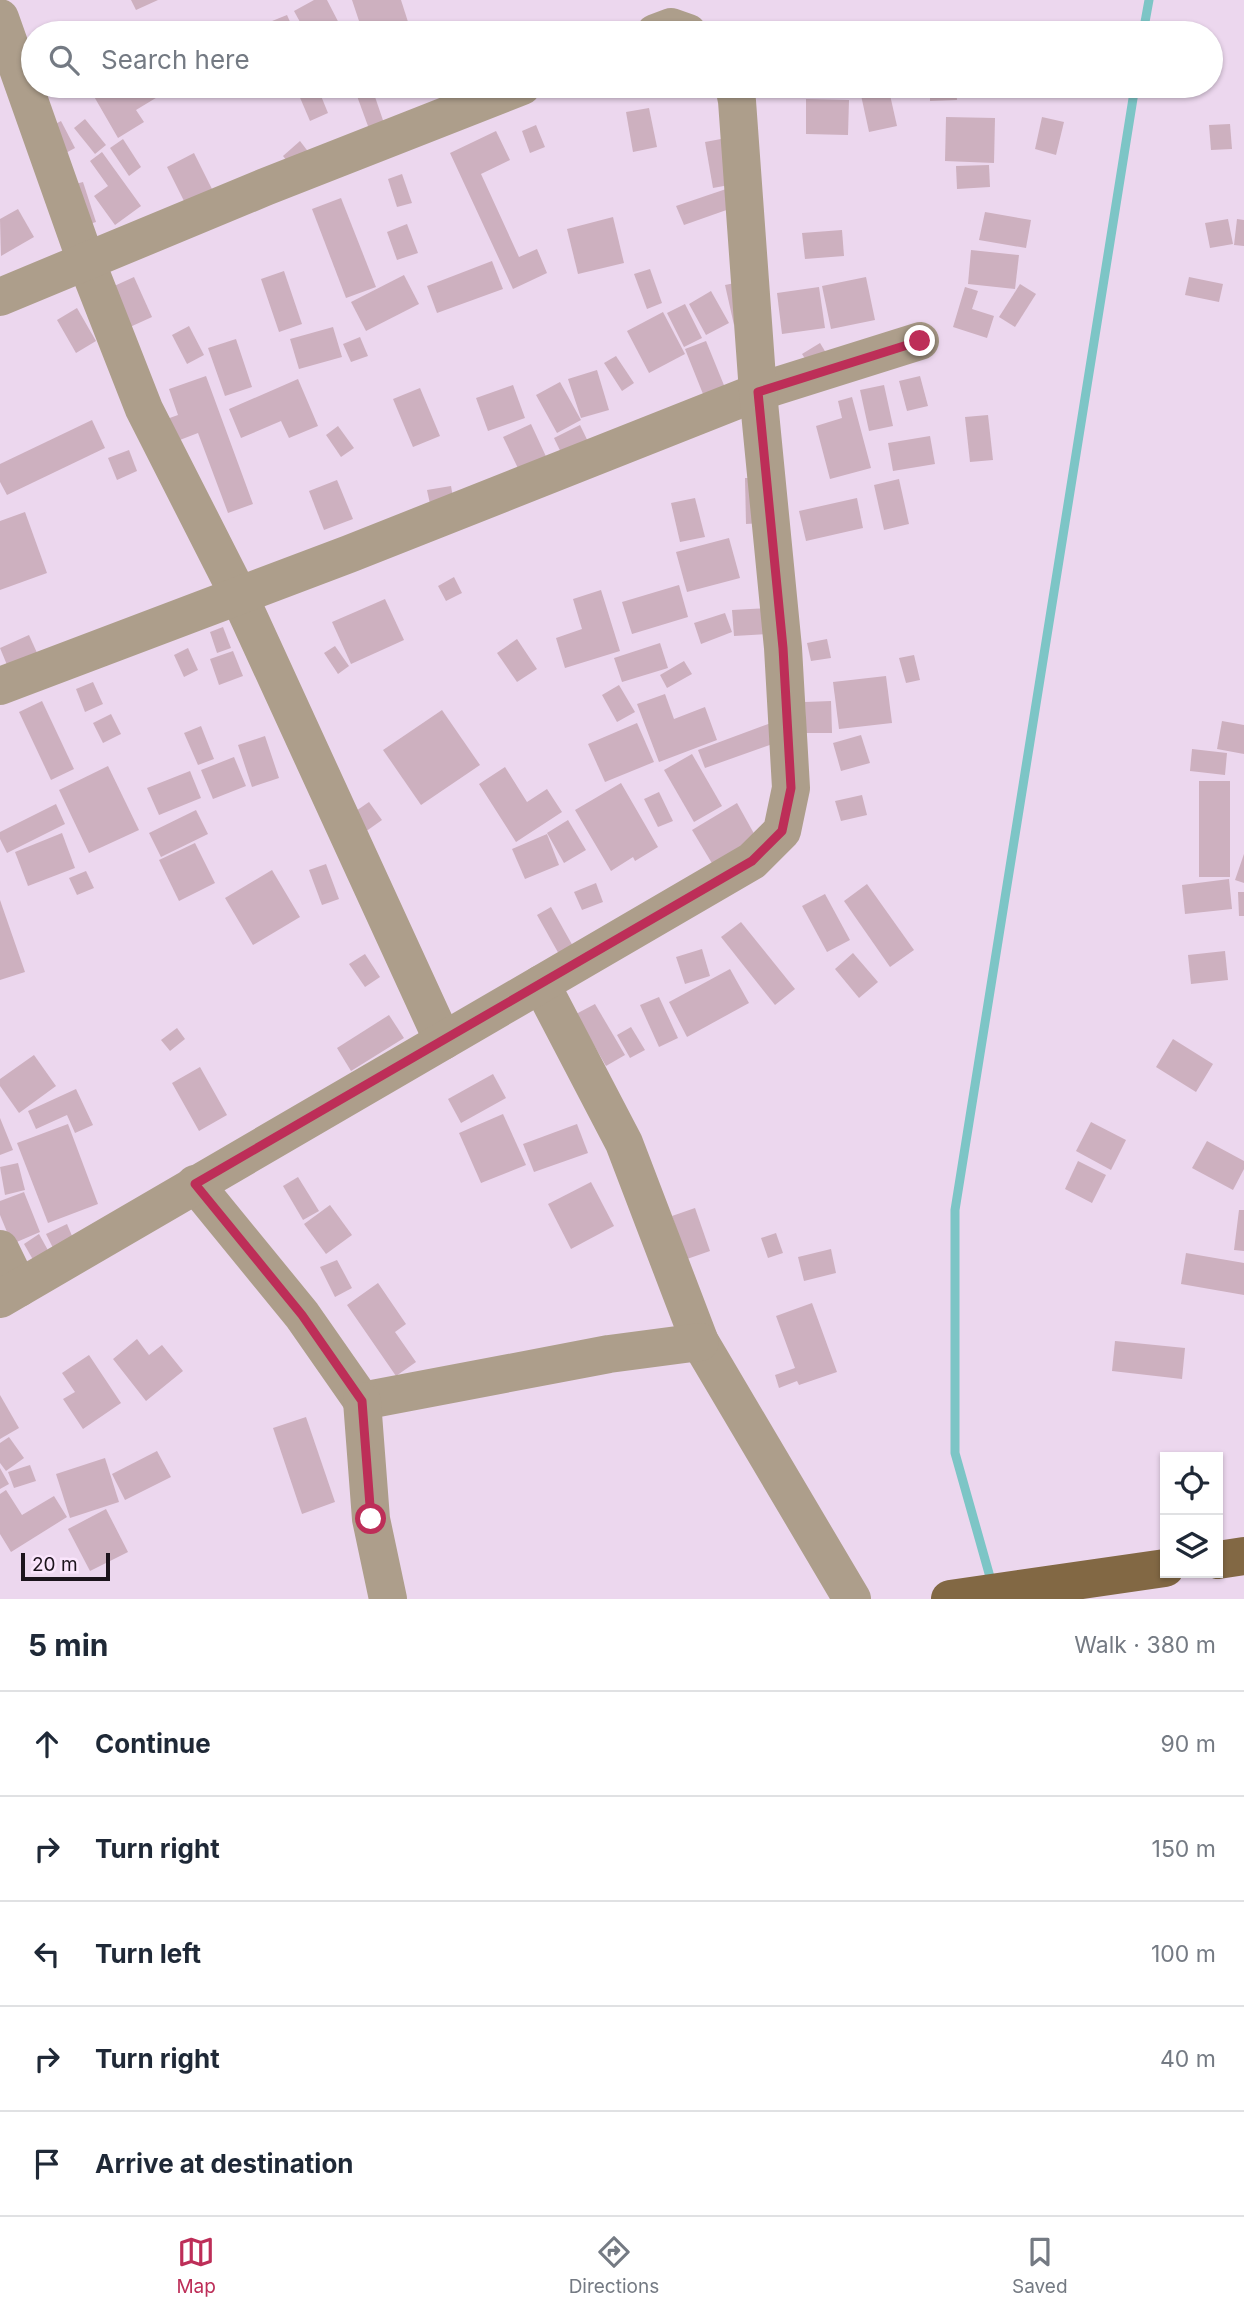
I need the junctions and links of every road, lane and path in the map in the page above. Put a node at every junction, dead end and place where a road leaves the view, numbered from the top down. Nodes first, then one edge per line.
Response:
1 (0, 18) edge
2 (21, 77) edge
3 (28, 98) edge
4 (491, 98) edge
5 (736, 98) edge
6 (86, 261) junction
7 (0, 297) edge
8 (920, 341) dead end
9 (758, 392) junction
10 (239, 596) junction
11 (0, 686) edge
12 (541, 984) junction
13 (443, 1041) junction
14 (195, 1184) junction
15 (0, 1250) edge
16 (10, 1294) edge
17 (700, 1342) junction
18 (362, 1401) junction
19 (1244, 1556) edge
20 (1223, 1559) edge
21 (1160, 1569) edge
22 (388, 1599) edge
23 (852, 1599) edge
24 (950, 1599) edge

1 - 2 street
3 - 6 street
4 - 6 street
5 - 9 street
6 - 7 street
6 - 10 street
8 - 9 street
9 - 10 street
9 - 12 street
10 - 11 street
10 - 13 street
12 - 13 street
12 - 17 street
13 - 14 street
14 - 16 street
14 - 18 street
15 - 16 street
17 - 18 street
17 - 23 street
18 - 22 street
19 - 20 main road
21 - 24 main road

